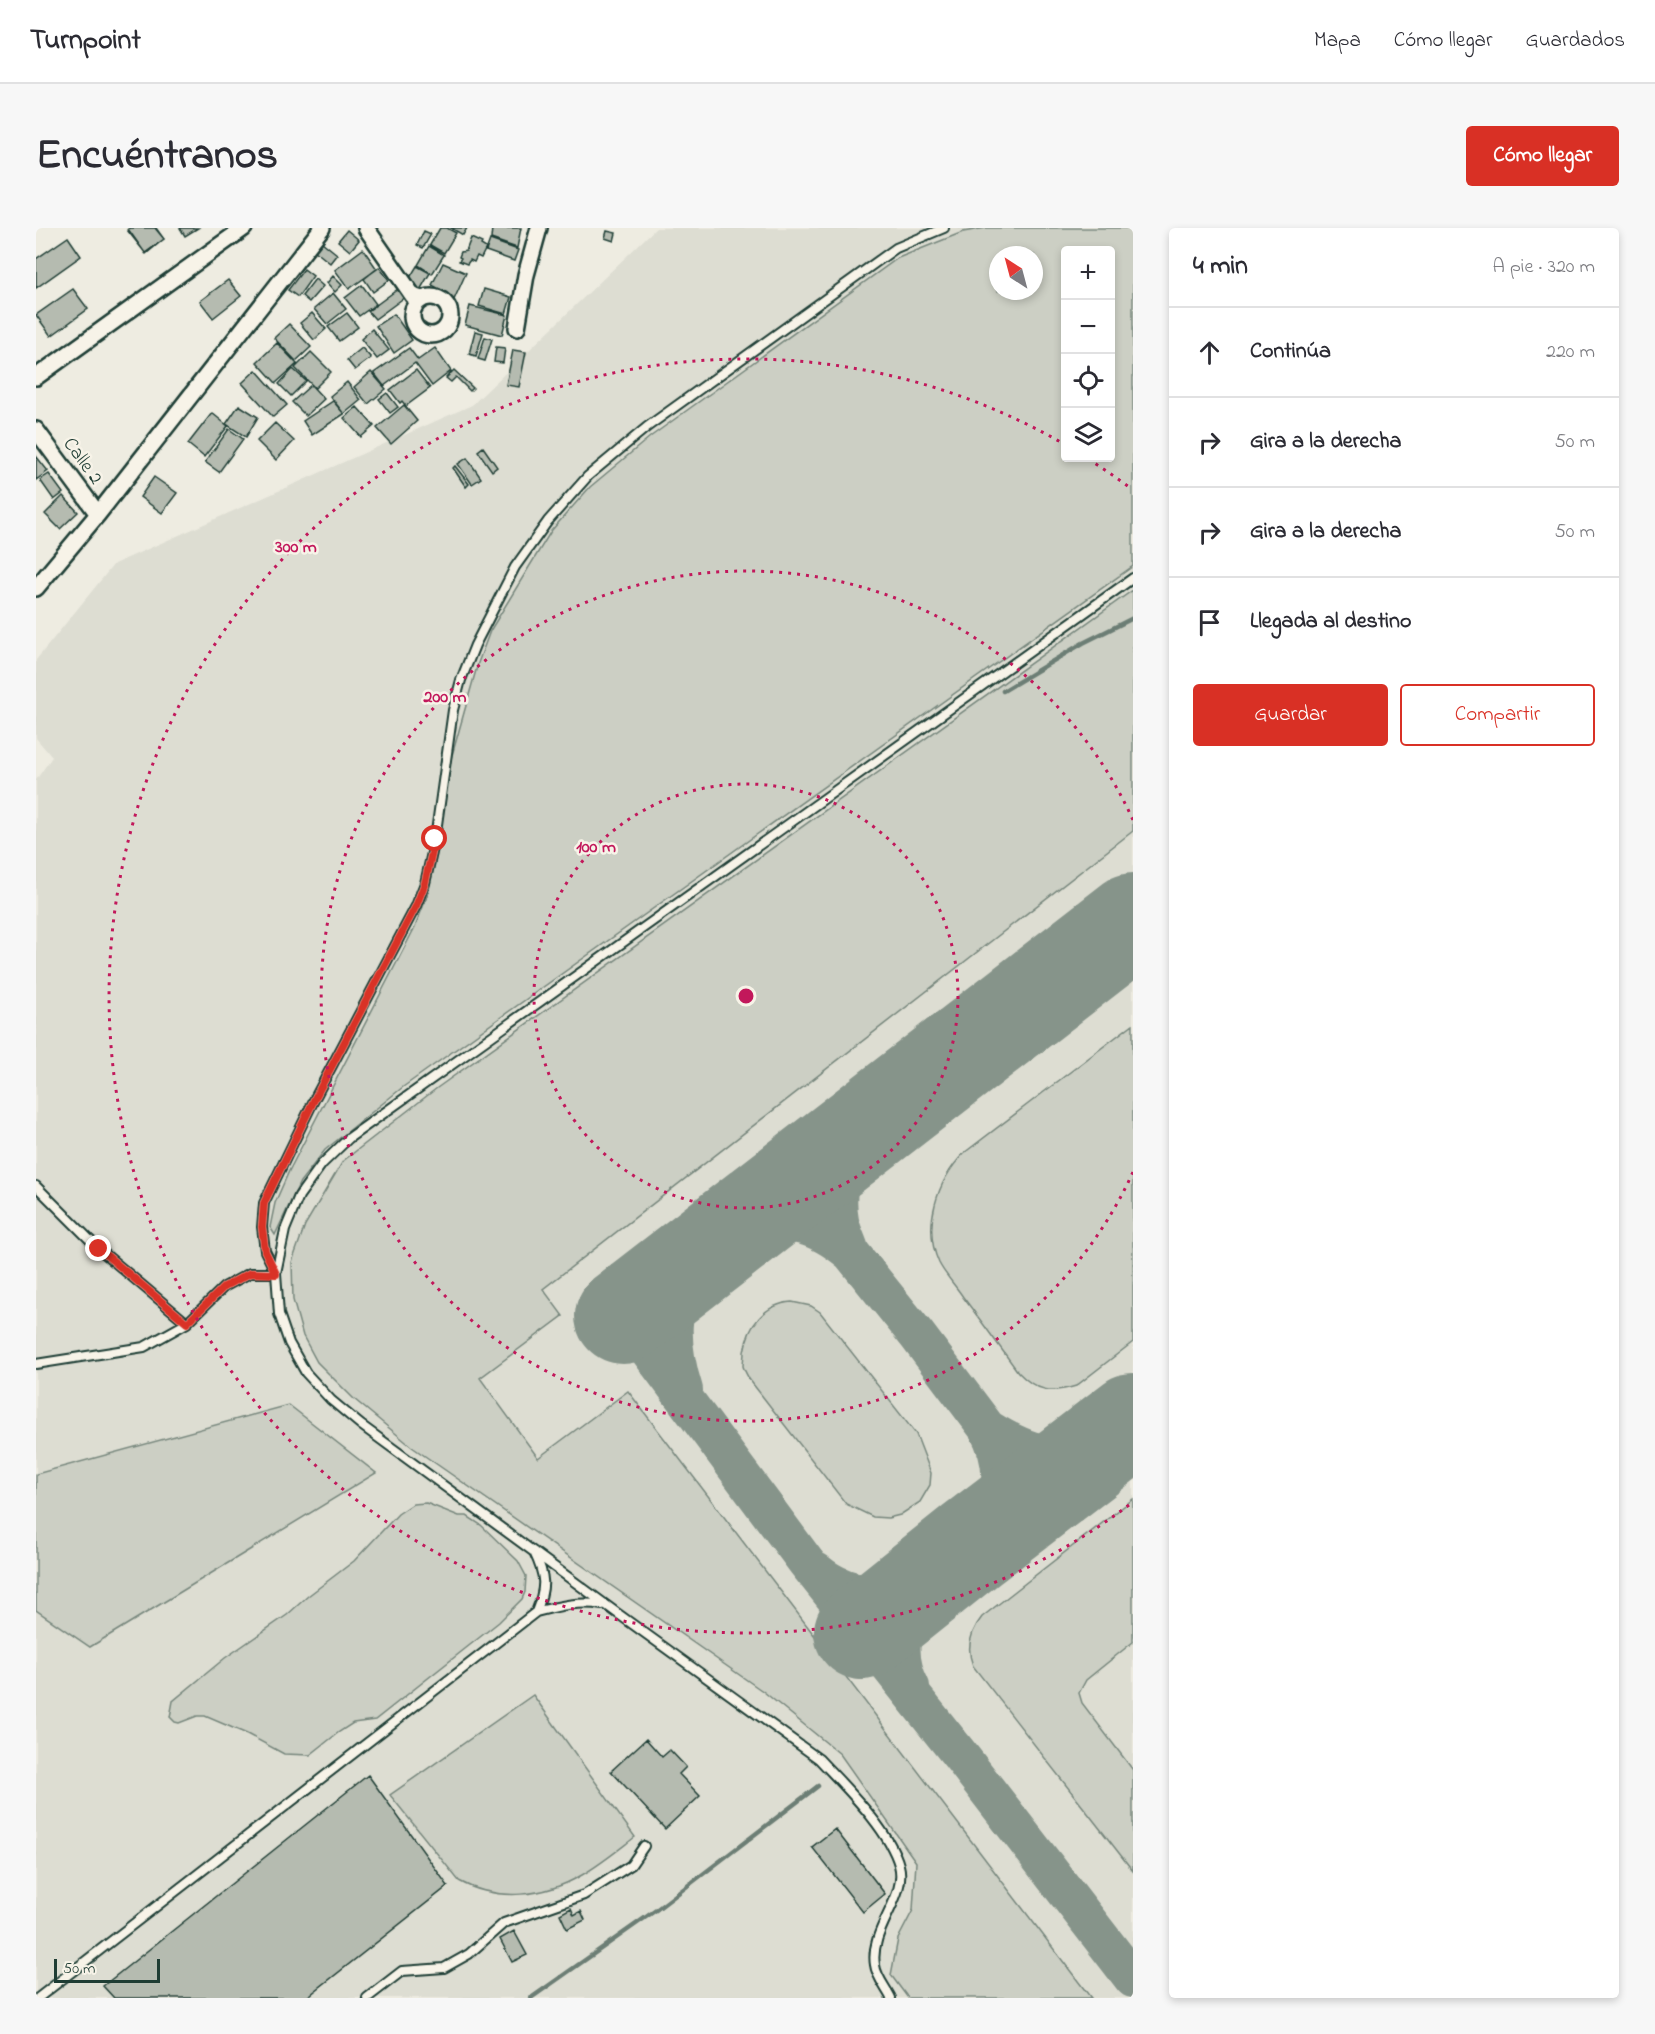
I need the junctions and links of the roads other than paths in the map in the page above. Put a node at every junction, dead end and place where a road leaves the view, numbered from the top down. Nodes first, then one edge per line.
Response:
1 (244, 228) edge
2 (322, 228) edge
3 (366, 228) edge
4 (538, 228) edge
5 (944, 228) edge
6 (422, 299) dead end
7 (517, 328) dead end
8 (36, 377) edge
9 (36, 430) edge
10 (98, 514) junction
11 (1133, 578) edge
12 (36, 588) edge
13 (36, 1186) edge
14 (276, 1274) junction
15 (187, 1323) junction
16 (36, 1364) edge
17 (533, 1551) junction
18 (606, 1605) junction
19 (536, 1612) junction
20 (645, 1846) dead end
21 (38, 1998) edge
22 (368, 1998) edge
23 (891, 1998) edge

1 - 8 street
2 - 10 street
3 - 6 street
4 - 7 street
5 - 14 lane
9 - 10 street, Calle 2
10 - 12 street
11 - 14 lane
13 - 15 lane
14 - 15 lane
14 - 17 lane
15 - 16 lane
17 - 18 lane
17 - 19 lane
18 - 19 lane
18 - 23 lane
19 - 21 lane
20 - 22 lane

